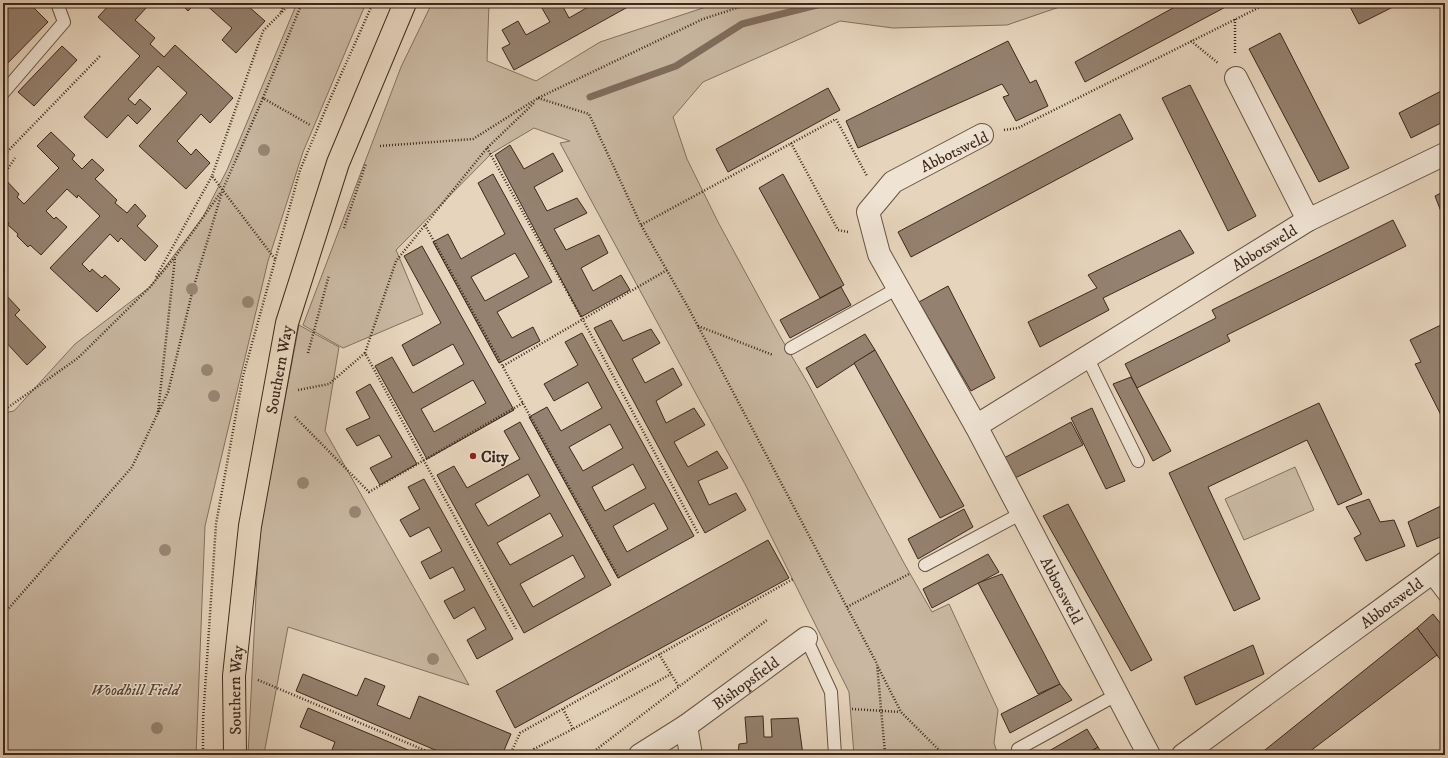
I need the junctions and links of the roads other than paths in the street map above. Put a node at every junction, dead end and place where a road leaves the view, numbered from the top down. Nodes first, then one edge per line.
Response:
1 (57, 3) edge
2 (404, 3) edge
3 (1236, 78) road end
4 (3, 93) edge
5 (982, 135) road end
6 (1445, 154) edge
7 (1308, 220) junction
8 (898, 288) junction
9 (790, 348) road end
10 (1087, 357) junction
11 (976, 426) junction
12 (1138, 461) dead end
13 (1022, 513) junction
14 (925, 566) road end
15 (1437, 569) edge
16 (1445, 596) edge
17 (806, 638) joint
18 (1118, 694) junction
19 (686, 726) junction
20 (1018, 749) dead end
21 (235, 755) edge
22 (640, 755) edge
23 (691, 755) edge
24 (835, 755) edge
25 (1149, 755) edge
26 (1183, 755) edge

1 - 4 lane
2 - 21 main road, Southern Way
3 - 7 street, Abbotsweld
5 - 8 street, Abbotsweld
6 - 7 street, Abbotsweld
7 - 10 street, Abbotsweld
8 - 9 lane
8 - 11 street, Abbotsweld
10 - 11 street, Abbotsweld
10 - 12 lane
11 - 13 street, Abbotsweld
13 - 14 lane
13 - 18 street, Abbotsweld
15 - 16 lane
15 - 26 street, Abbotsweld
17 - 19 street, Bishopsfield
17 - 24 lane
18 - 20 lane
18 - 25 street, Abbotsweld
19 - 22 street, Bishopsfield
19 - 23 street

